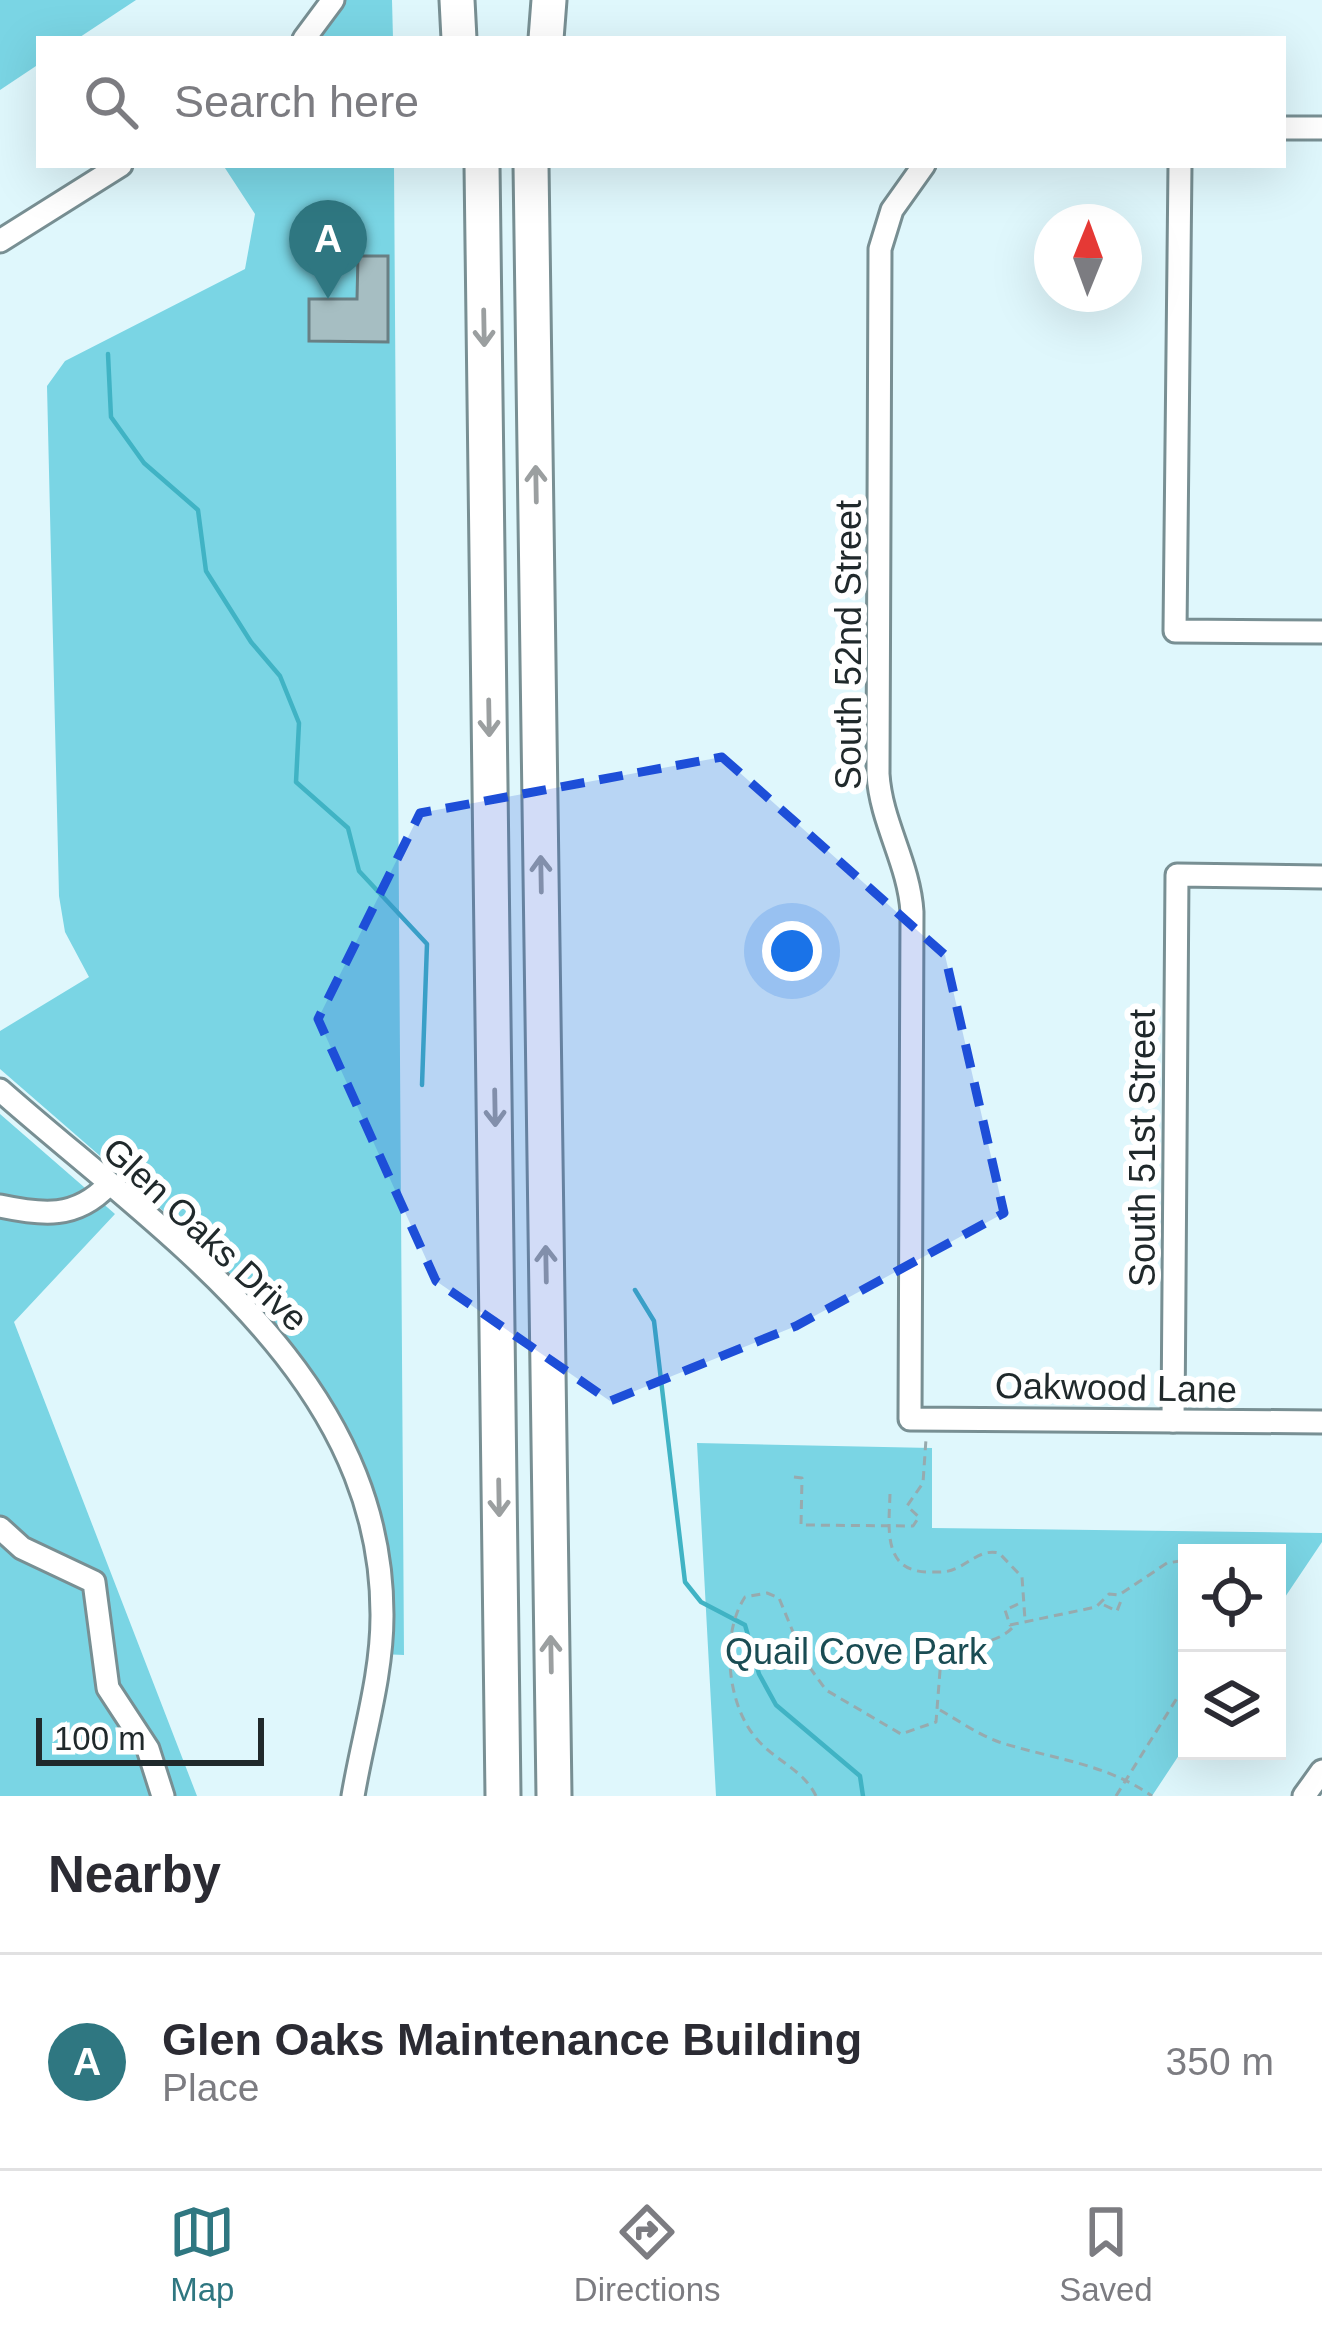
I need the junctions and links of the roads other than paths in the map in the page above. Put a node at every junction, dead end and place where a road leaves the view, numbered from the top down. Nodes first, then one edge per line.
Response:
1 (333, 0) edge
2 (457, 0) edge
3 (480, 0) edge
4 (530, 0) edge
5 (550, 0) edge
6 (306, 36) edge
7 (459, 36) edge
8 (480, 36) edge
9 (530, 36) edge
10 (546, 36) edge
11 (1286, 128) edge
12 (1322, 128) edge
13 (116, 168) edge
14 (473, 168) edge
15 (482, 168) edge
16 (533, 168) edge
17 (922, 168) edge
18 (1180, 168) edge
19 (482, 211) junction
20 (0, 241) edge
21 (1322, 632) edge
22 (1322, 877) edge
23 (0, 1090) edge
24 (108, 1186) junction
25 (0, 1206) edge
26 (1173, 1421) junction
27 (1322, 1422) edge
28 (918, 1425) joint
29 (0, 1528) edge
30 (163, 1796) edge
31 (353, 1796) edge
32 (502, 1796) edge
33 (554, 1796) edge

1 - 6 street
2 - 7 highway
3 - 8 highway
4 - 9 highway
5 - 10 highway
11 - 12 street
13 - 20 street
14 - 19 highway
15 - 19 highway
33 -> 16 highway
17 - 28 street, South 52nd Street
18 - 21 street
19 -> 32 highway
22 - 26 street, South 51st Street
23 - 24 street, Glen Oaks Drive
24 - 25 street
24 - 31 street, Glen Oaks Drive
26 - 27 street, Oakwood Lane
26 - 28 street, Oakwood Lane
29 - 30 street

